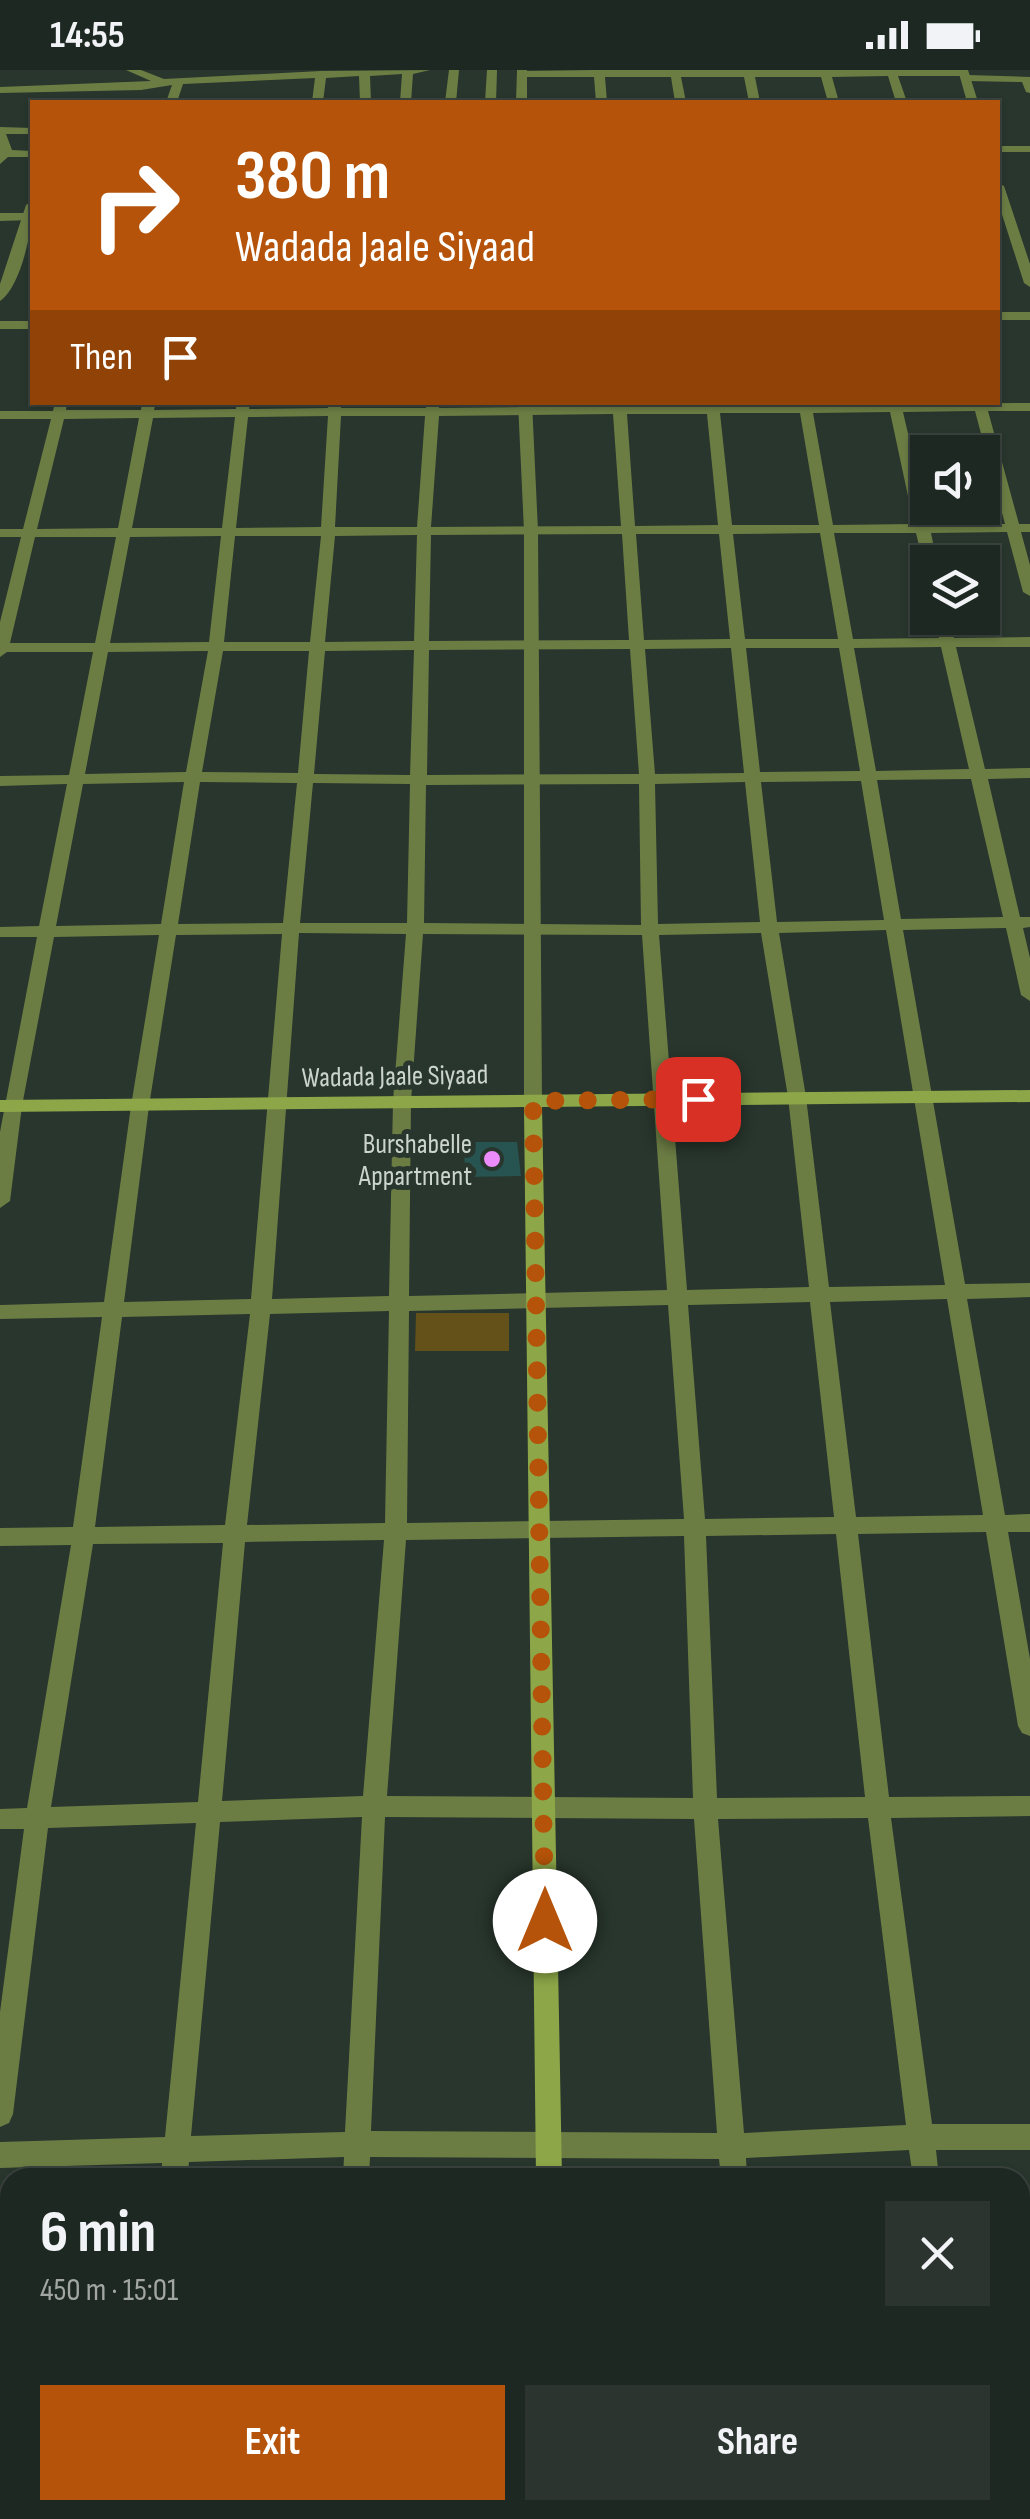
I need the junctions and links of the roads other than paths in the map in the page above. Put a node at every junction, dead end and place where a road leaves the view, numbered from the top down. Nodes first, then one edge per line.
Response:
1 (131, 70) edge
2 (408, 70) edge
3 (424, 70) edge
4 (454, 70) edge
5 (492, 70) edge
6 (364, 72) edge
7 (522, 72) edge
8 (599, 72) edge
9 (675, 72) edge
10 (748, 72) edge
11 (826, 72) edge
12 (892, 72) edge
13 (321, 74) junction
14 (964, 74) edge
15 (178, 81) junction
16 (163, 82) junction
17 (0, 90) edge
18 (1030, 90) edge
19 (173, 100) edge
20 (318, 100) edge
21 (366, 100) edge
22 (406, 100) edge
23 (451, 100) edge
24 (491, 100) edge
25 (522, 100) edge
26 (600, 100) edge
27 (680, 100) edge
28 (754, 100) edge
29 (833, 100) edge
30 (899, 100) edge
31 (972, 100) edge
32 (0, 131) edge
33 (30, 131) edge
34 (1000, 149) edge
35 (1030, 149) edge
36 (30, 154) edge
37 (2, 157) edge
38 (30, 213) edge
39 (1007, 214) edge
40 (30, 216) edge
41 (0, 217) edge
42 (1030, 283) edge
43 (0, 296) edge
44 (1000, 316) edge
45 (1030, 316) edge
46 (0, 325) edge
47 (30, 325) edge
48 (979, 405) edge
49 (620, 406) edge
50 (805, 406) edge
51 (894, 406) edge
52 (335, 407) edge
53 (432, 407) edge
54 (526, 407) edge
55 (1030, 407) edge
56 (60, 408) edge
57 (148, 408) edge
58 (243, 408) edge
59 (713, 411) junction
60 (0, 415) edge
61 (922, 528) junction
62 (1013, 528) junction
63 (1030, 528) edge
64 (726, 530) junction
65 (826, 530) junction
66 (531, 531) junction
67 (424, 532) junction
68 (632, 532) junction
69 (0, 533) edge
70 (29, 533) junction
71 (122, 533) junction
72 (328, 533) junction
73 (226, 534) junction
74 (926, 545) edge
75 (1030, 592) edge
76 (946, 635) edge
77 (844, 642) junction
78 (948, 642) junction
79 (1030, 642) edge
80 (741, 644) junction
81 (530, 646) junction
82 (104, 647) junction
83 (316, 647) junction
84 (635, 647) junction
85 (217, 648) junction
86 (423, 648) junction
87 (0, 649) edge
88 (978, 773) junction
89 (1030, 773) edge
90 (867, 774) junction
91 (755, 775) junction
92 (193, 777) junction
93 (647, 777) junction
94 (420, 778) junction
95 (78, 779) junction
96 (308, 779) junction
97 (0, 781) edge
98 (532, 781) junction
99 (1020, 922) edge
100 (894, 924) junction
101 (769, 927) junction
102 (291, 928) junction
103 (531, 929) junction
104 (169, 930) junction
105 (415, 930) junction
106 (650, 930) junction
107 (48, 931) junction
108 (0, 932) edge
109 (1030, 995) edge
110 (922, 1096) junction
111 (1030, 1096) edge
112 (797, 1097) junction
113 (664, 1100) junction
114 (402, 1101) junction
115 (533, 1101) junction
116 (275, 1104) junction
117 (6, 1106) edge
118 (140, 1106) junction
119 (0, 1201) edge
120 (1030, 1290) edge
121 (958, 1292) junction
122 (822, 1294) junction
123 (677, 1298) junction
124 (536, 1300) junction
125 (400, 1303) junction
126 (261, 1306) junction
127 (110, 1309) junction
128 (0, 1312) edge
129 (998, 1523) junction
130 (1030, 1523) edge
131 (848, 1525) junction
132 (695, 1527) junction
133 (539, 1530) junction
134 (396, 1532) junction
135 (235, 1534) junction
136 (83, 1536) junction
137 (0, 1537) edge
138 (1030, 1726) edge
139 (374, 1806) junction
140 (878, 1806) junction
141 (1030, 1806) edge
142 (705, 1808) junction
143 (544, 1810) junction
144 (207, 1814) junction
145 (37, 1818) junction
146 (0, 1819) edge
147 (0, 2114) edge
148 (921, 2137) junction
149 (1030, 2137) edge
150 (358, 2144) junction
151 (548, 2145) junction
152 (732, 2146) junction
153 (0, 2154) edge
154 (175, 2164) edge
155 (357, 2168) edge
156 (549, 2168) edge
157 (733, 2168) edge
158 (925, 2168) edge

1 - 16 street
2 - 3 street
2 - 6 street
2 - 22 street
4 - 23 street
5 - 24 street
6 - 13 street
6 - 21 street
7 - 8 street
7 - 25 street
8 - 9 street
8 - 26 street
9 - 10 street
9 - 27 street
10 - 11 street
10 - 28 street
11 - 12 street
11 - 29 street
12 - 14 street
12 - 30 street
13 - 15 street
13 - 20 street
14 - 18 street
14 - 31 street
15 - 16 street
15 - 19 street
16 - 17 street
32 - 33 street
32 - 37 street
34 - 35 street
36 - 37 street
38 - 41 street
39 - 42 street
40 - 43 street
44 - 45 street
46 - 47 street
48 - 51 street
48 - 55 street
48 - 62 street
49 - 54 street
49 - 59 street
49 - 68 street
50 - 51 street
50 - 59 street
50 - 65 street
51 - 61 street
52 - 53 street
52 - 58 street
52 - 72 street
53 - 54 street
53 - 67 street
54 - 66 street
56 - 57 street
56 - 60 street
56 - 70 street
57 - 58 street
57 - 71 street
58 - 73 street
59 - 64 street
61 - 62 street
61 - 65 street
61 - 74 street
62 - 63 street
62 - 75 street
64 - 65 street
64 - 68 street
64 - 80 street
65 - 77 street
66 - 67 street
66 - 68 street
66 - 81 street
67 - 72 street
67 - 86 street
68 - 84 street
69 - 70 street
70 - 71 street
70 - 87 street
71 - 73 street
71 - 82 street
72 - 73 street
72 - 83 street
73 - 85 street
76 - 78 street
77 - 78 street
77 - 80 street
77 - 90 street
78 - 79 street
78 - 88 street
80 - 84 street
80 - 91 street
81 - 84 street
81 - 86 street
81 - 98 street
82 - 85 street
82 - 87 street
82 - 95 street
83 - 85 street
83 - 86 street
83 - 96 street
84 - 93 street
85 - 92 street
86 - 94 street
88 - 89 street
88 - 90 street
88 - 99 street
90 - 91 street
90 - 100 street
91 - 93 street
91 - 101 street
92 - 95 street
92 - 96 street
92 - 104 street
93 - 98 street
93 - 106 street
94 - 96 street
94 - 98 street
94 - 105 street
95 - 97 street
95 - 107 street
96 - 102 street
98 - 103 street
99 - 100 street
99 - 109 street
100 - 101 street
100 - 110 street
101 - 106 street
101 - 112 street
102 - 104 street
102 - 105 street
102 - 116 street
103 - 105 street
103 - 106 street
103 - 115 street
104 - 107 street
104 - 118 street
105 - 114 street
106 - 113 street
107 - 108 street
107 - 117 street
110 - 111 main road, Wadada Jaale Siyaad
110 - 112 main road, Wadada Jaale Siyaad
110 - 121 street
112 - 113 main road, Wadada Jaale Siyaad
112 - 122 street
113 - 115 main road, Wadada Jaale Siyaad
113 - 123 street
114 - 115 main road, Wadada Jaale Siyaad
114 - 116 main road, Wadada Jaale Siyaad
114 - 125 street
115 - 124 main road
116 - 118 main road, Wadada Jaale Siyaad
116 - 126 street
117 - 118 main road, Wadada Jaale Siyaad
117 - 119 street
118 - 127 street
120 - 121 street
121 - 122 street
121 - 129 street
122 - 123 street
122 - 131 street
123 - 124 street
123 - 132 street
124 - 125 street
124 - 133 main road
125 - 126 street
125 - 134 street
126 - 127 street
126 - 135 street
127 - 128 street
127 - 136 street
129 - 130 street
129 - 131 street
129 - 138 street
131 - 132 street
131 - 140 street
132 - 133 street
132 - 142 street
133 - 134 street
133 - 143 main road
134 - 135 street
134 - 139 street
135 - 136 street
135 - 144 street
136 - 137 street
136 - 145 street
139 - 143 street
139 - 144 street
139 - 150 street
140 - 141 street
140 - 142 street
140 - 148 street
142 - 143 street
142 - 152 street
143 - 151 main road
144 - 145 street
144 - 154 street
145 - 146 street
145 - 147 street
148 - 149 street
148 - 152 street
148 - 158 street
150 - 151 street
150 - 154 street
150 - 155 street
151 - 152 street
151 - 156 main road
152 - 157 street
153 - 154 street

